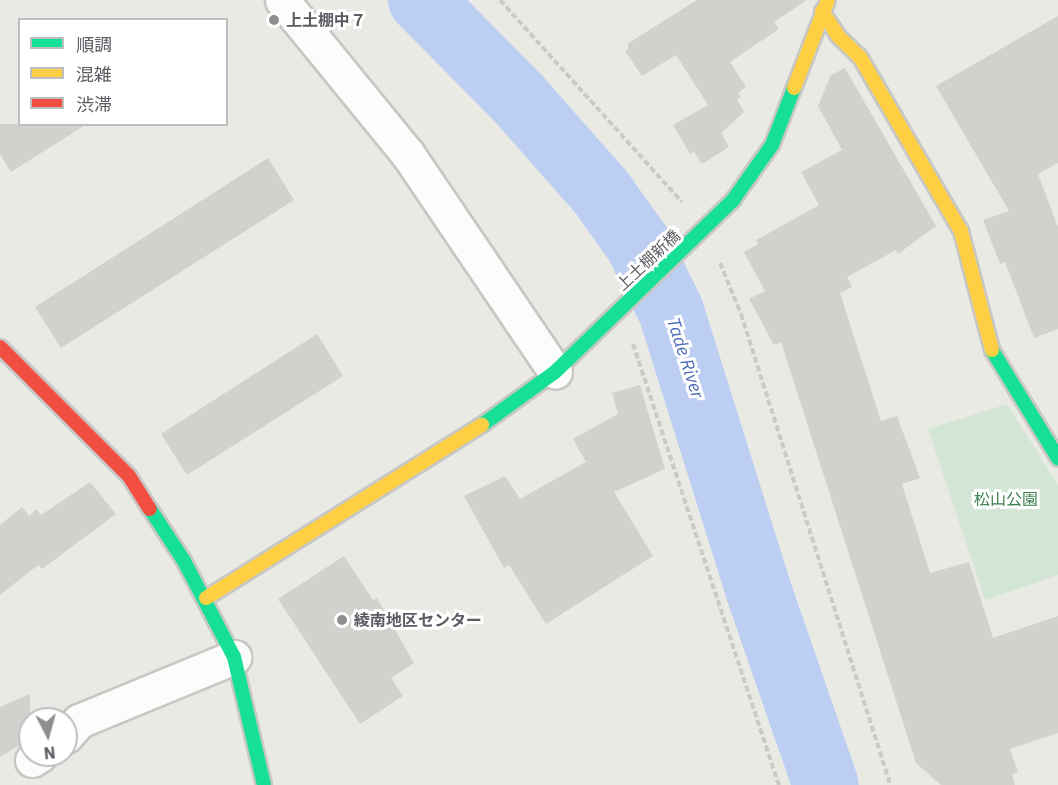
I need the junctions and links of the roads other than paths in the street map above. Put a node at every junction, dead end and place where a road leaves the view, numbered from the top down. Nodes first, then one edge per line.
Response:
1 (282, 0) edge
2 (825, 5) edge
3 (0, 347) edge
4 (555, 372) junction
5 (1058, 458) edge
6 (206, 598) junction
7 (234, 657) junction
8 (78, 722) edge
9 (264, 785) edge

1 - 4 street
2 - 4 street, 上土棚新橋
2 - 5 street
3 - 6 street
4 - 6 street, 上土棚新橋
6 - 7 street
7 - 8 street
7 - 9 street

